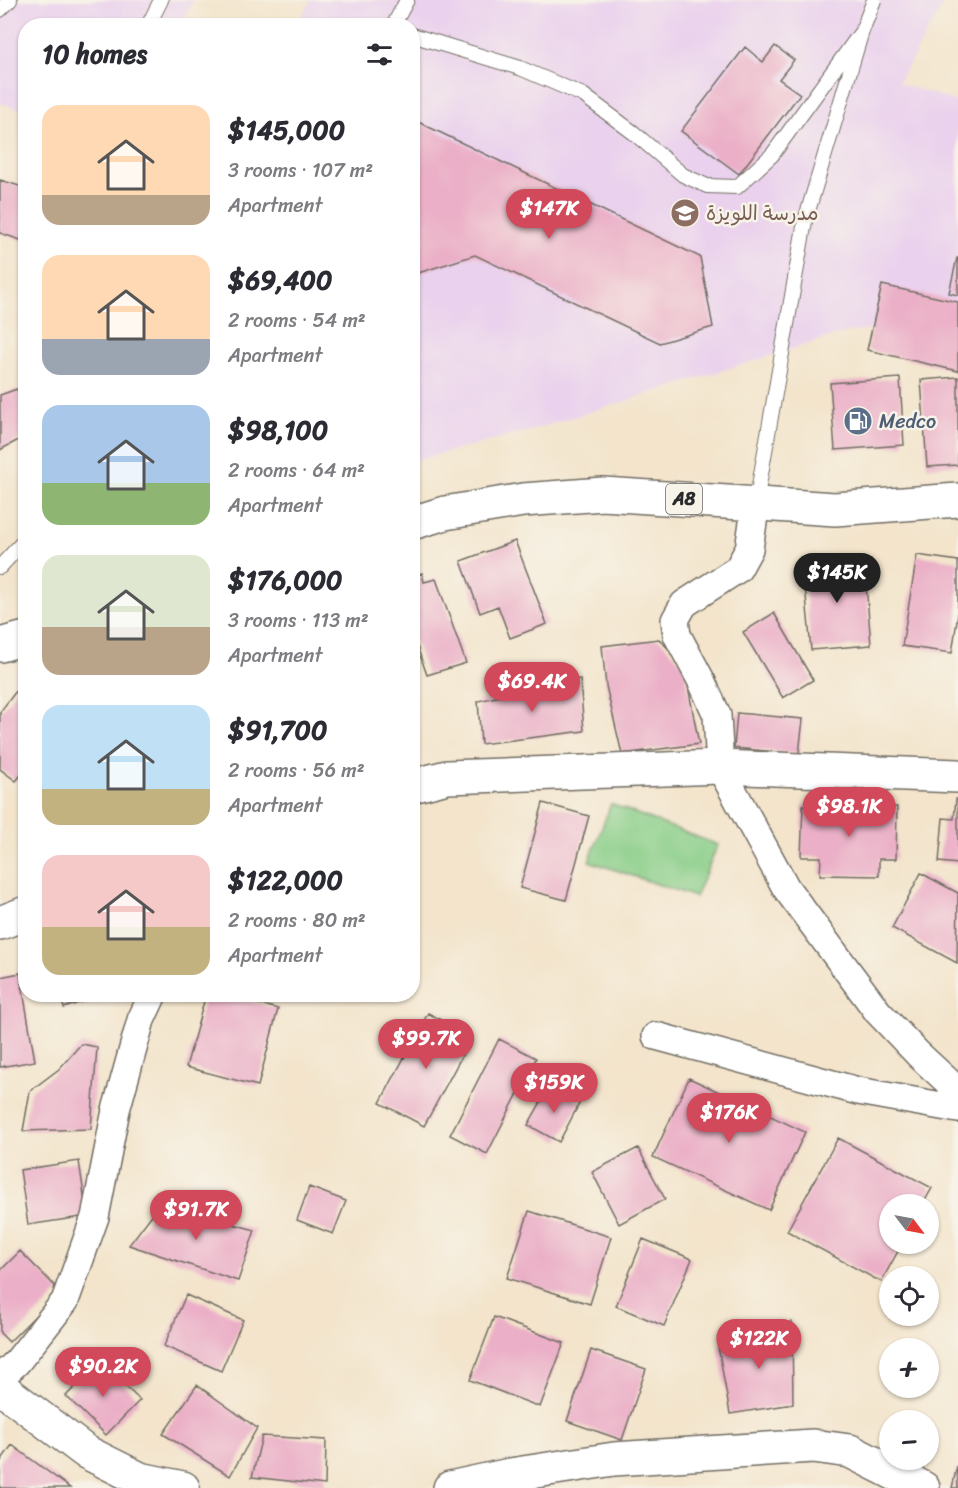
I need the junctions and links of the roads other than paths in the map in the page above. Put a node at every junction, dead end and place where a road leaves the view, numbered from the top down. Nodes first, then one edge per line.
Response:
1 (10, 0) edge
2 (161, 0) edge
3 (407, 0) edge
4 (874, 0) edge
5 (0, 10) edge
6 (152, 18) edge
7 (397, 18) edge
8 (862, 31) junction
9 (420, 37) edge
10 (958, 500) edge
11 (756, 503) junction
12 (420, 521) edge
13 (18, 547) edge
14 (0, 567) edge
15 (720, 767) junction
16 (958, 776) edge
17 (420, 784) edge
18 (18, 916) edge
19 (0, 923) edge
20 (149, 1002) edge
21 (656, 1036) dead end
22 (958, 1091) edge
23 (958, 1108) edge
24 (0, 1378) edge
25 (0, 1387) edge
26 (183, 1488) edge
27 (450, 1488) edge
28 (923, 1488) edge

1 - 5 lane
2 - 6 lane
3 - 7 lane
4 - 8 lane
8 - 9 lane
8 - 11 lane
10 - 11 main road, A8
11 - 12 main road, A8
11 - 15 street
13 - 14 lane
15 - 16 main road
15 - 17 main road
15 - 22 street
18 - 19 main road
20 - 24 street
21 - 23 street
25 - 26 main road
27 - 28 main road

